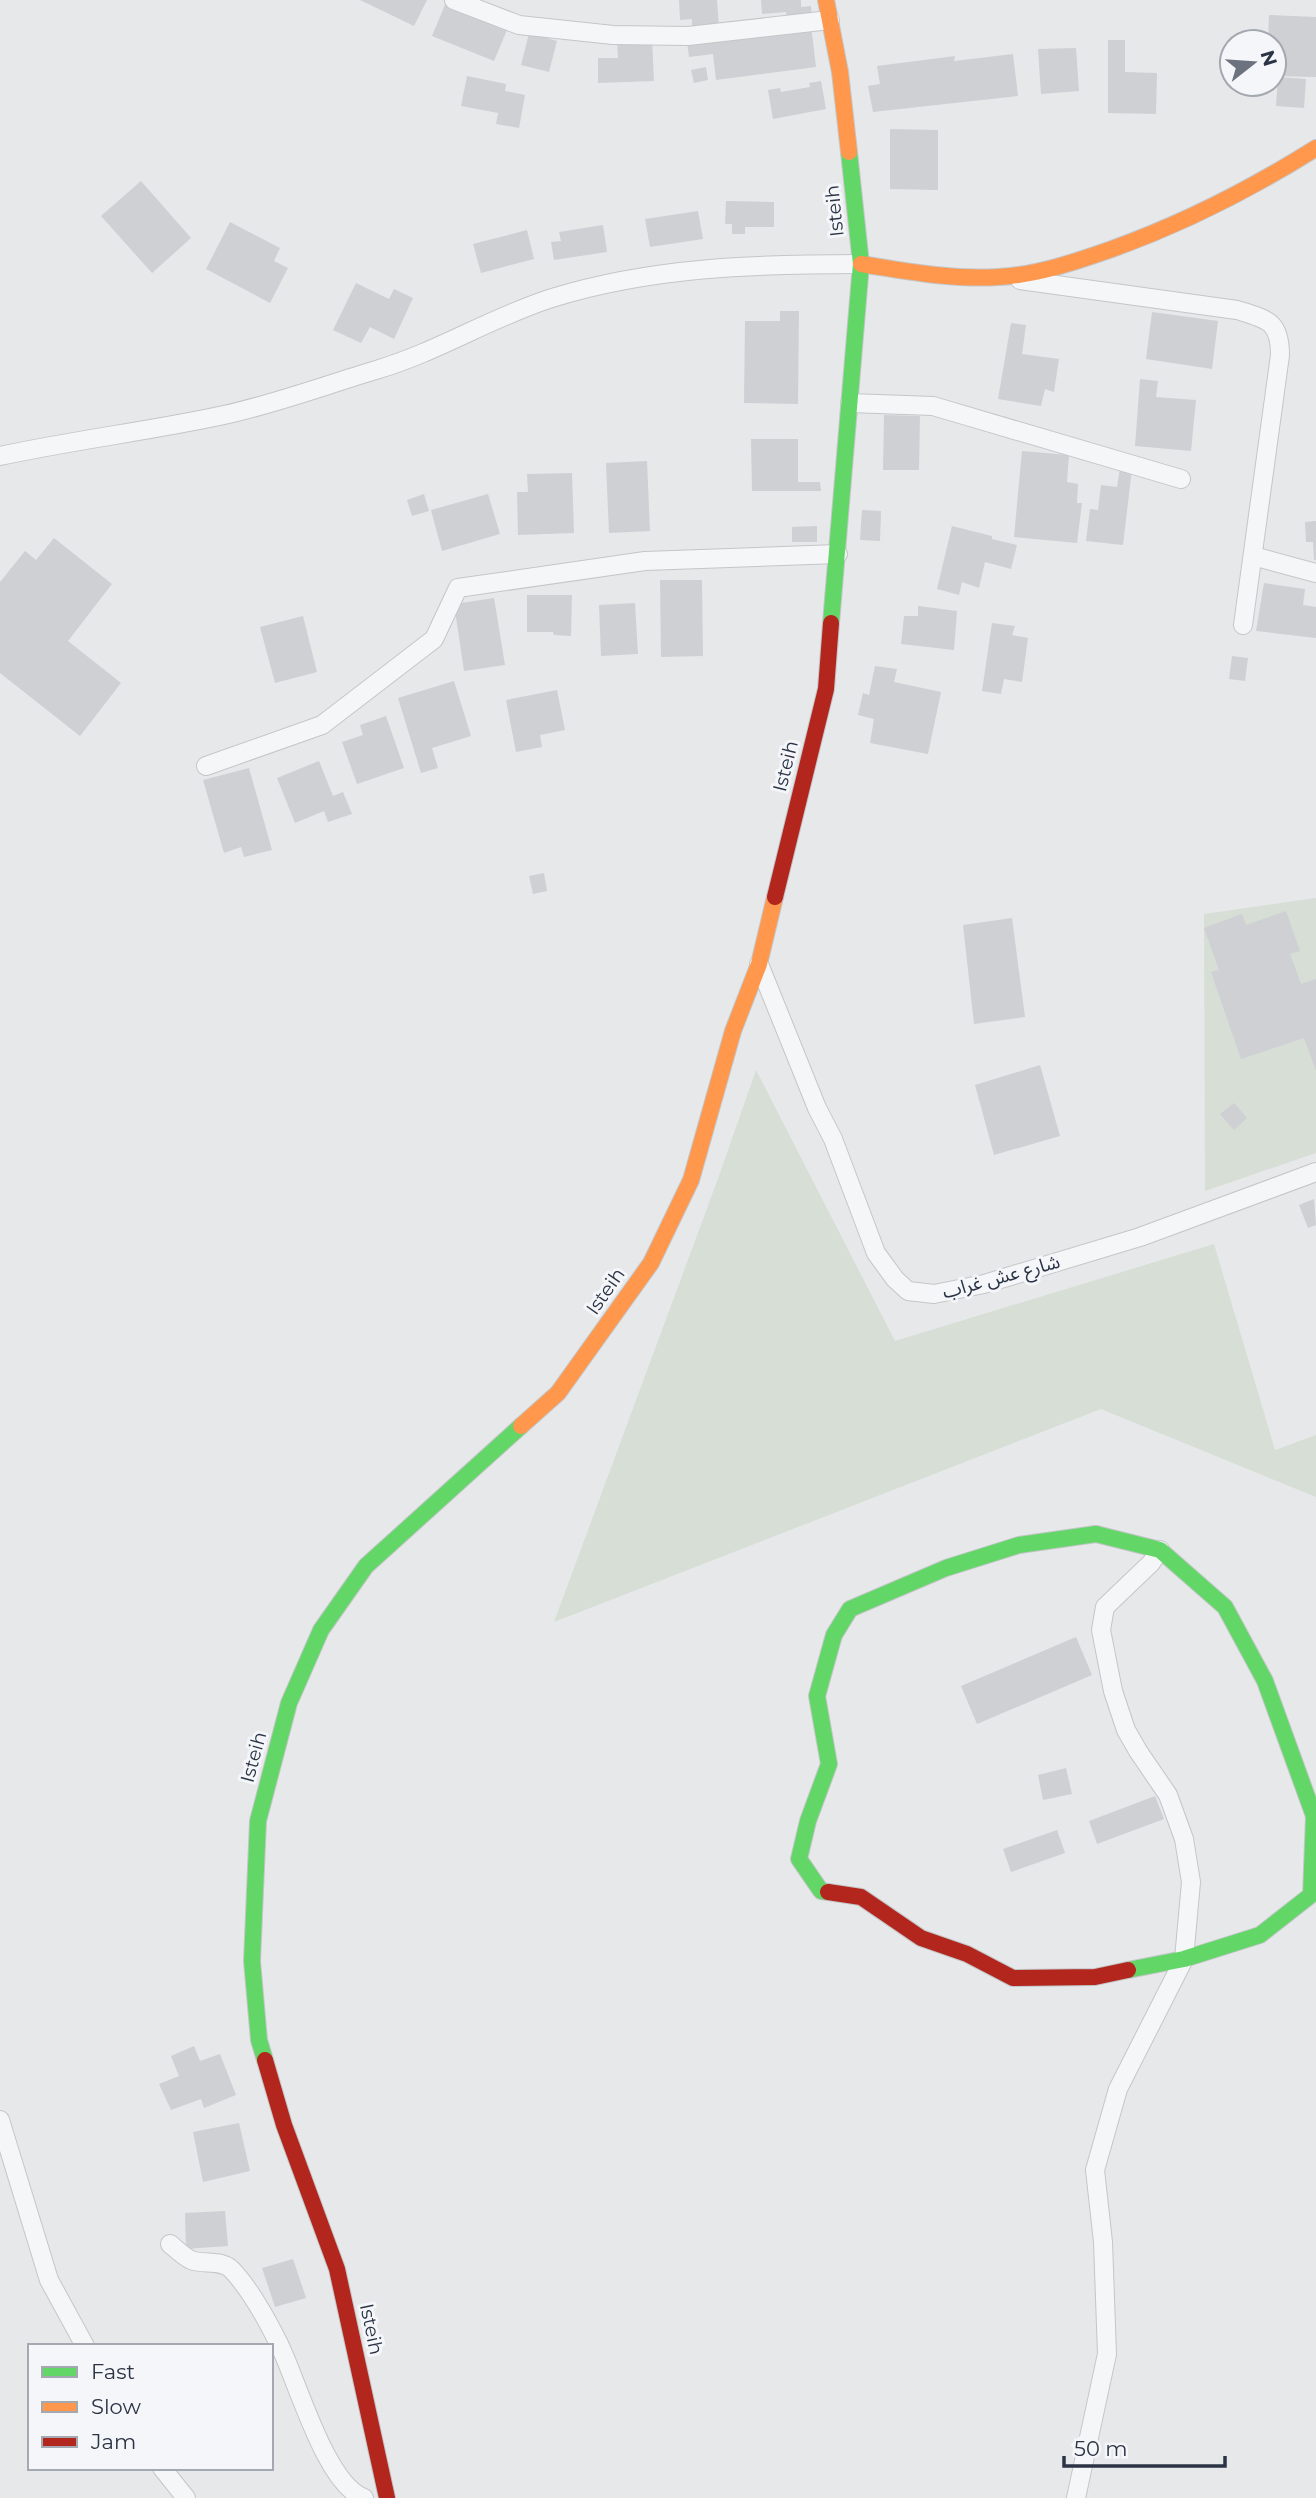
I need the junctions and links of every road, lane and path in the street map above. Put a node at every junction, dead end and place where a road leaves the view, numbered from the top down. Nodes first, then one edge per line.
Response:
1 (454, 0) edge
2 (826, 0) edge
3 (830, 20) junction
4 (1316, 148) edge
5 (861, 264) junction
6 (1000, 277) junction
7 (850, 403) junction
8 (0, 456) edge
9 (1181, 479) dead end
10 (838, 554) junction
11 (1252, 556) junction
12 (1316, 573) edge
13 (1243, 625) dead end
14 (206, 766) dead end
15 (759, 964) junction
16 (1316, 1172) edge
17 (1160, 1550) junction
18 (1184, 1959) junction
19 (0, 2120) edge
20 (170, 2244) dead end
21 (84, 2344) edge
22 (164, 2470) edge
23 (186, 2498) edge
24 (365, 2498) edge
25 (387, 2498) edge
26 (1076, 2498) edge

1 - 3 street
2 - 3 street, Isteih
3 - 5 street, Isteih
4 - 6 street
5 - 6 street
5 - 7 street, Isteih
5 - 8 street
6 - 11 street
7 - 9 street
7 - 10 street, Isteih
10 - 14 street
10 - 15 street, Isteih
11 - 12 street
11 - 13 street
15 - 16 street, شارع عش غراب
15 - 25 street, Isteih
17 - 18 street
17 - 18 street
17 - 18 street
18 - 26 street
19 - 21 street
20 - 24 street
22 - 23 street

